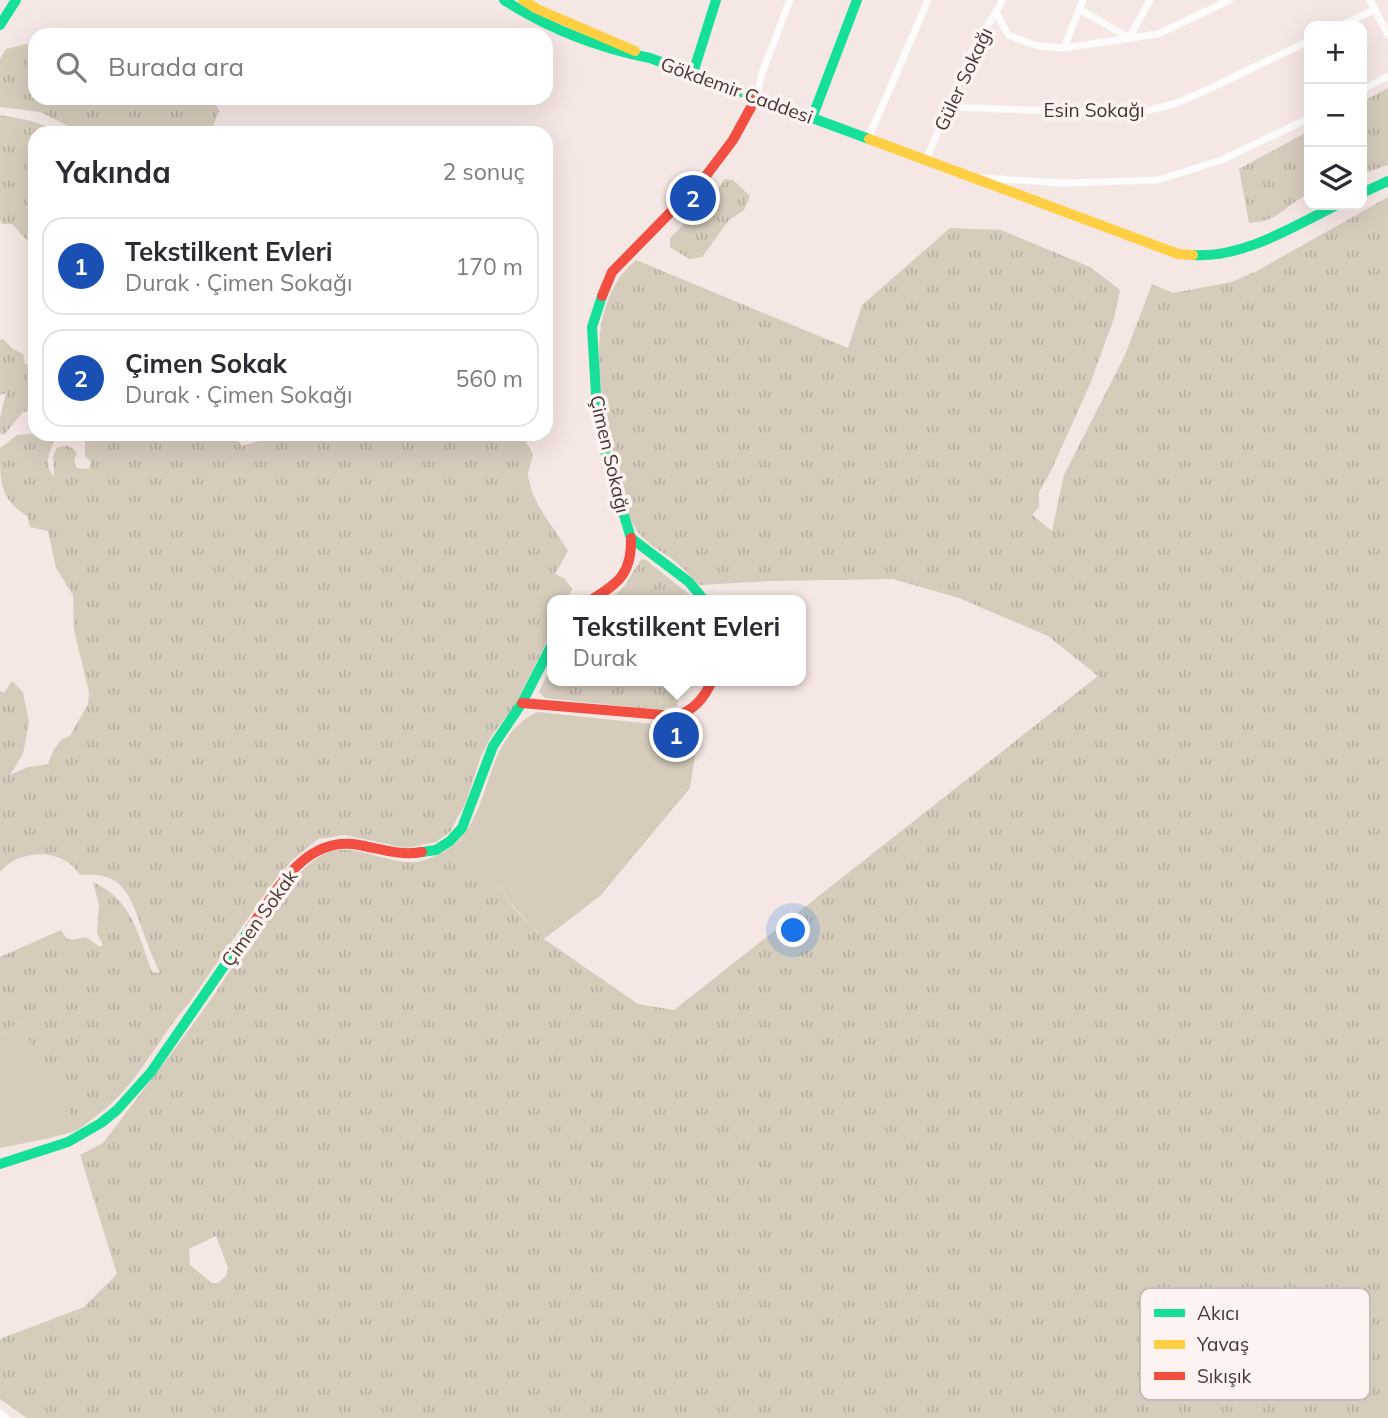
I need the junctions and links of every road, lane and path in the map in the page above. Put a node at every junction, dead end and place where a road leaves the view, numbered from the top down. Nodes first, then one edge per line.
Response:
1 (16, 0) edge
2 (504, 0) edge
3 (523, 0) edge
4 (715, 0) edge
5 (790, 0) edge
6 (857, 0) edge
7 (928, 0) edge
8 (1003, 0) edge
9 (1083, 0) edge
10 (1150, 0) edge
11 (1230, 0) edge
12 (1370, 0) edge
13 (1079, 9) junction
14 (1374, 10) junction
15 (996, 12) junction
16 (1351, 21) edge
17 (0, 25) edge
18 (1388, 35) edge
19 (1129, 38) junction
20 (1304, 43) edge
21 (1065, 48) junction
22 (650, 58) junction
23 (693, 73) junction
24 (1388, 76) edge
25 (1367, 87) edge
26 (756, 98) junction
27 (948, 107) junction
28 (812, 118) junction
29 (1304, 120) edge
30 (868, 139) junction
31 (926, 160) junction
32 (973, 177) junction
33 (1388, 181) edge
34 (1367, 191) edge
35 (1326, 210) edge
36 (631, 538) junction
37 (599, 595) edge
38 (701, 595) edge
39 (547, 654) edge
40 (709, 686) edge
41 (522, 703) junction
42 (0, 1164) edge
43 (0, 1413) edge
44 (6, 1418) edge

1 - 17 main road
2 - 22 main road, Gökdemir Caddesi
3 - 22 main road
4 - 23 main road
5 - 26 street, Çimen Sokağı
6 - 28 main road
7 - 30 street
8 - 15 street, Güler Sokağı
9 - 13 street
10 - 19 street
11 - 19 street
12 - 14 street
13 - 19 street
13 - 21 street
14 - 16 street
14 - 18 street
15 - 21 street
15 - 27 street, Güler Sokağı
19 - 21 street
20 - 27 street, Esin Sokağı
22 - 23 main road, Gökdemir Caddesi
23 - 26 main road, Gökdemir Caddesi
24 - 25 street
26 - 28 main road, Gökdemir Caddesi
26 - 36 main road, Çimen Sokağı
27 - 31 street, Güler Sokağı
28 - 30 main road, Gökdemir Caddesi
29 - 32 street, Gökdemir Caddesi
30 - 31 main road, Gökdemir Caddesi
31 - 32 main road, Gökdemir Caddesi
32 - 35 main road, Gökdemir Caddesi
33 - 34 main road
36 - 37 main road
36 - 38 main road, Çimen Sokağı
39 - 41 main road, Çimen Sokak
40 - 41 main road
41 - 42 main road, Çimen Sokak
43 - 44 street

